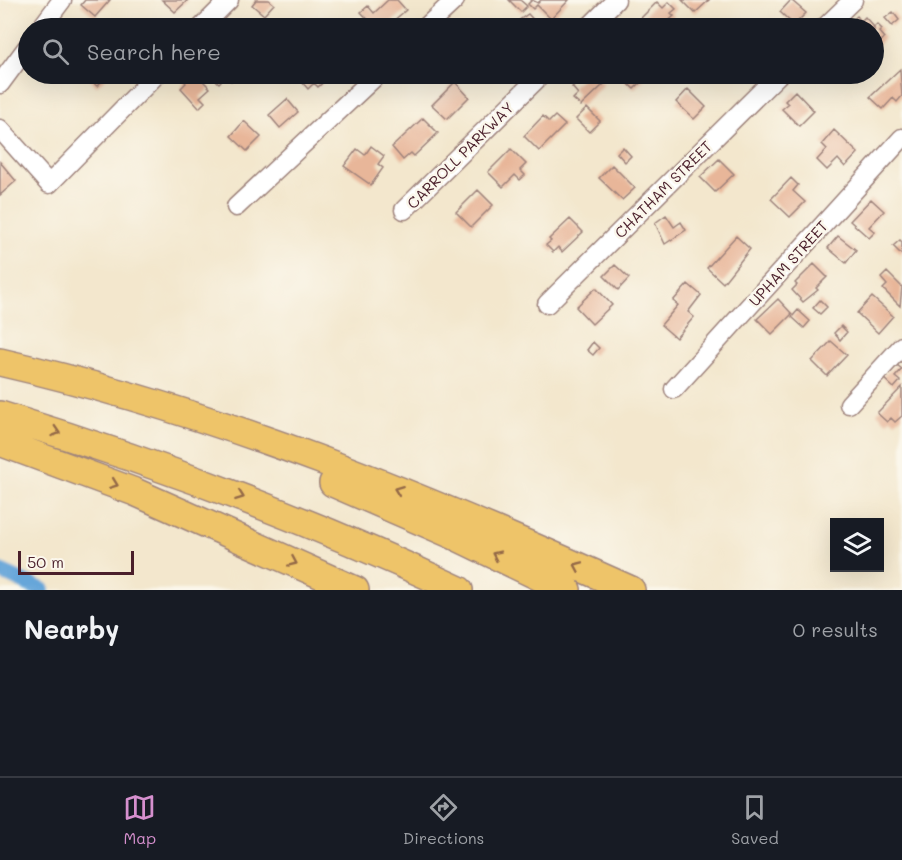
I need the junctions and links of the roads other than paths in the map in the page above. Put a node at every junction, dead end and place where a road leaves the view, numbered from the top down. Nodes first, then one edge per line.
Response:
1 (61, 0) edge
2 (229, 0) edge
3 (455, 0) edge
4 (616, 0) edge
5 (853, 0) edge
6 (48, 18) edge
7 (211, 18) edge
8 (436, 18) edge
9 (598, 18) edge
10 (834, 18) edge
11 (18, 60) edge
12 (0, 84) edge
13 (147, 84) edge
14 (367, 84) edge
15 (532, 84) edge
16 (769, 84) edge
17 (0, 129) edge
18 (902, 138) edge
19 (236, 207) dead end
20 (404, 210) dead end
21 (547, 304) dead end
22 (902, 346) edge
23 (0, 364) edge
24 (674, 389) dead end
25 (849, 404) dead end
26 (0, 415) edge
27 (0, 442) edge
28 (355, 590) edge
29 (459, 590) edge
30 (567, 590) edge
31 (631, 590) edge

1 - 6 street
2 - 7 street
3 - 8 street
4 - 9 street
5 - 10 street
11 - 12 street
13 - 17 street
14 - 19 street
15 - 20 street, CARROLL PARKWAY
16 - 21 street, CHATHAM STREET
18 - 24 street, UPHAM STREET
22 - 25 street
30 -> 23 highway
31 -> 23 highway
26 -> 29 highway
27 -> 28 highway

